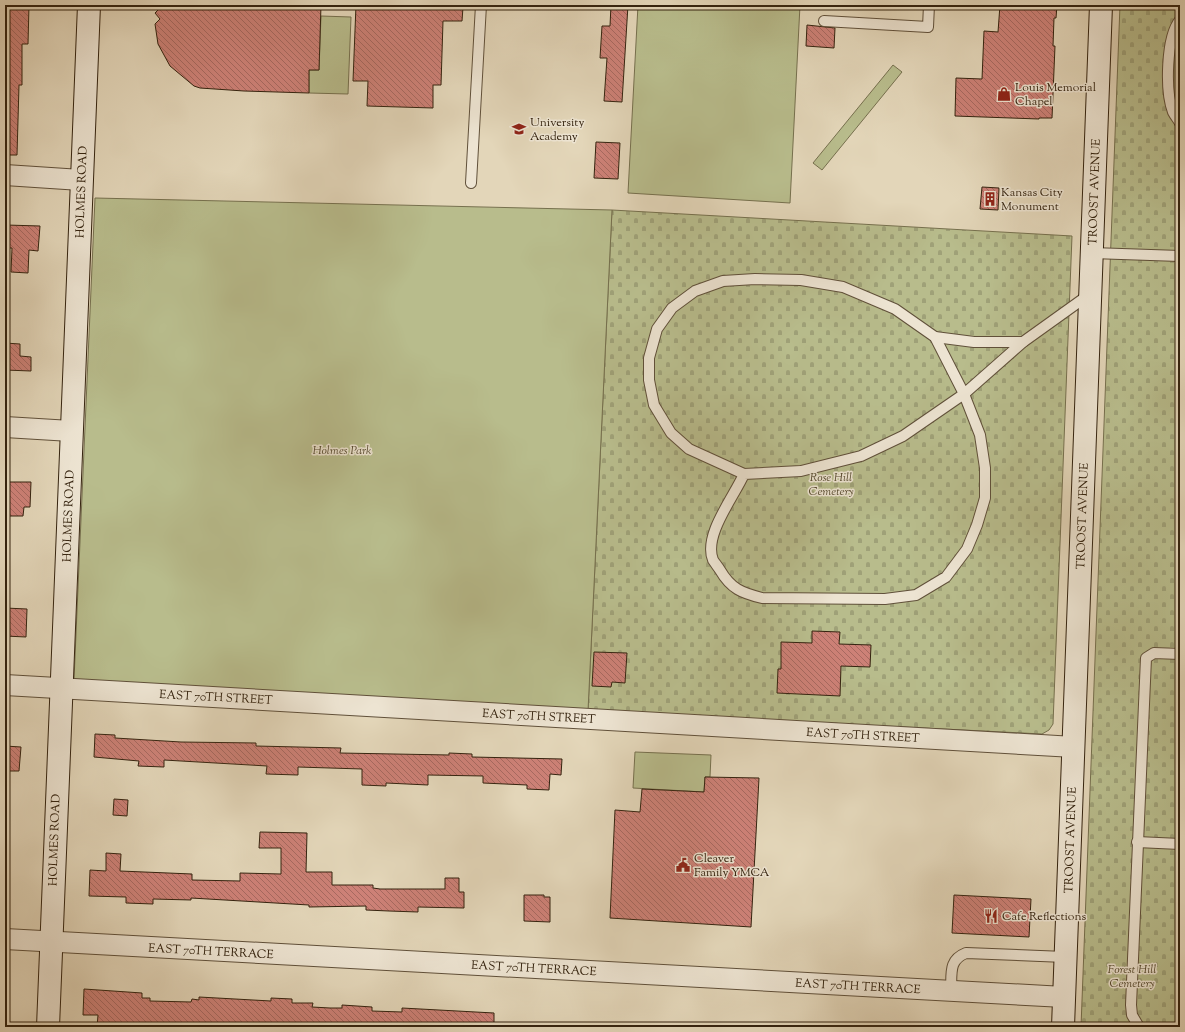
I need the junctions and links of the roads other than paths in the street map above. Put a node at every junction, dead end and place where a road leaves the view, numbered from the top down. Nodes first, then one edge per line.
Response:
1 (89, 5) edge
2 (481, 5) edge
3 (929, 5) edge
4 (1101, 5) edge
5 (1180, 20) edge
6 (824, 21) dead end
7 (1180, 122) edge
8 (5, 175) edge
9 (81, 180) junction
10 (471, 183) dead end
11 (1092, 253) junction
12 (1180, 256) edge
13 (1090, 294) junction
14 (936, 337) junction
15 (1023, 342) junction
16 (964, 394) junction
17 (5, 427) edge
18 (71, 431) junction
19 (744, 474) junction
20 (1180, 654) edge
21 (5, 685) edge
22 (60, 688) junction
23 (1074, 747) junction
24 (1137, 842) junction
25 (1180, 844) edge
26 (5, 939) edge
27 (50, 942) junction
28 (1065, 957) junction
29 (951, 991) junction
30 (1064, 997) junction
31 (48, 1027) edge
32 (1062, 1027) edge
33 (1139, 1027) edge

1 - 9 main road, HOLMES ROAD
2 - 10 lane
3 - 6 lane
4 - 11 main road, TROOST AVENUE
5 - 7 lane
8 - 9 street
9 - 18 main road, HOLMES ROAD
11 - 12 lane
11 - 13 main road, TROOST AVENUE
13 - 15 lane
13 - 23 main road, TROOST AVENUE
14 - 15 lane
14 - 16 lane
14 - 19 lane
15 - 16 lane
16 - 19 lane
16 - 19 lane
17 - 18 street
18 - 22 main road, HOLMES ROAD
20 - 24 lane
21 - 22 street, EAST 70TH STREET
22 - 23 street, EAST 70TH STREET
22 - 27 main road, HOLMES ROAD
23 - 28 main road, TROOST AVENUE
24 - 25 lane
24 - 33 lane
26 - 27 street, EAST 70TH TERRACE
27 - 29 street, EAST 70TH TERRACE
27 - 31 main road, HOLMES ROAD
28 - 29 lane
28 - 30 main road, TROOST AVENUE
29 - 30 street, EAST 70TH TERRACE
30 - 32 main road, TROOST AVENUE

